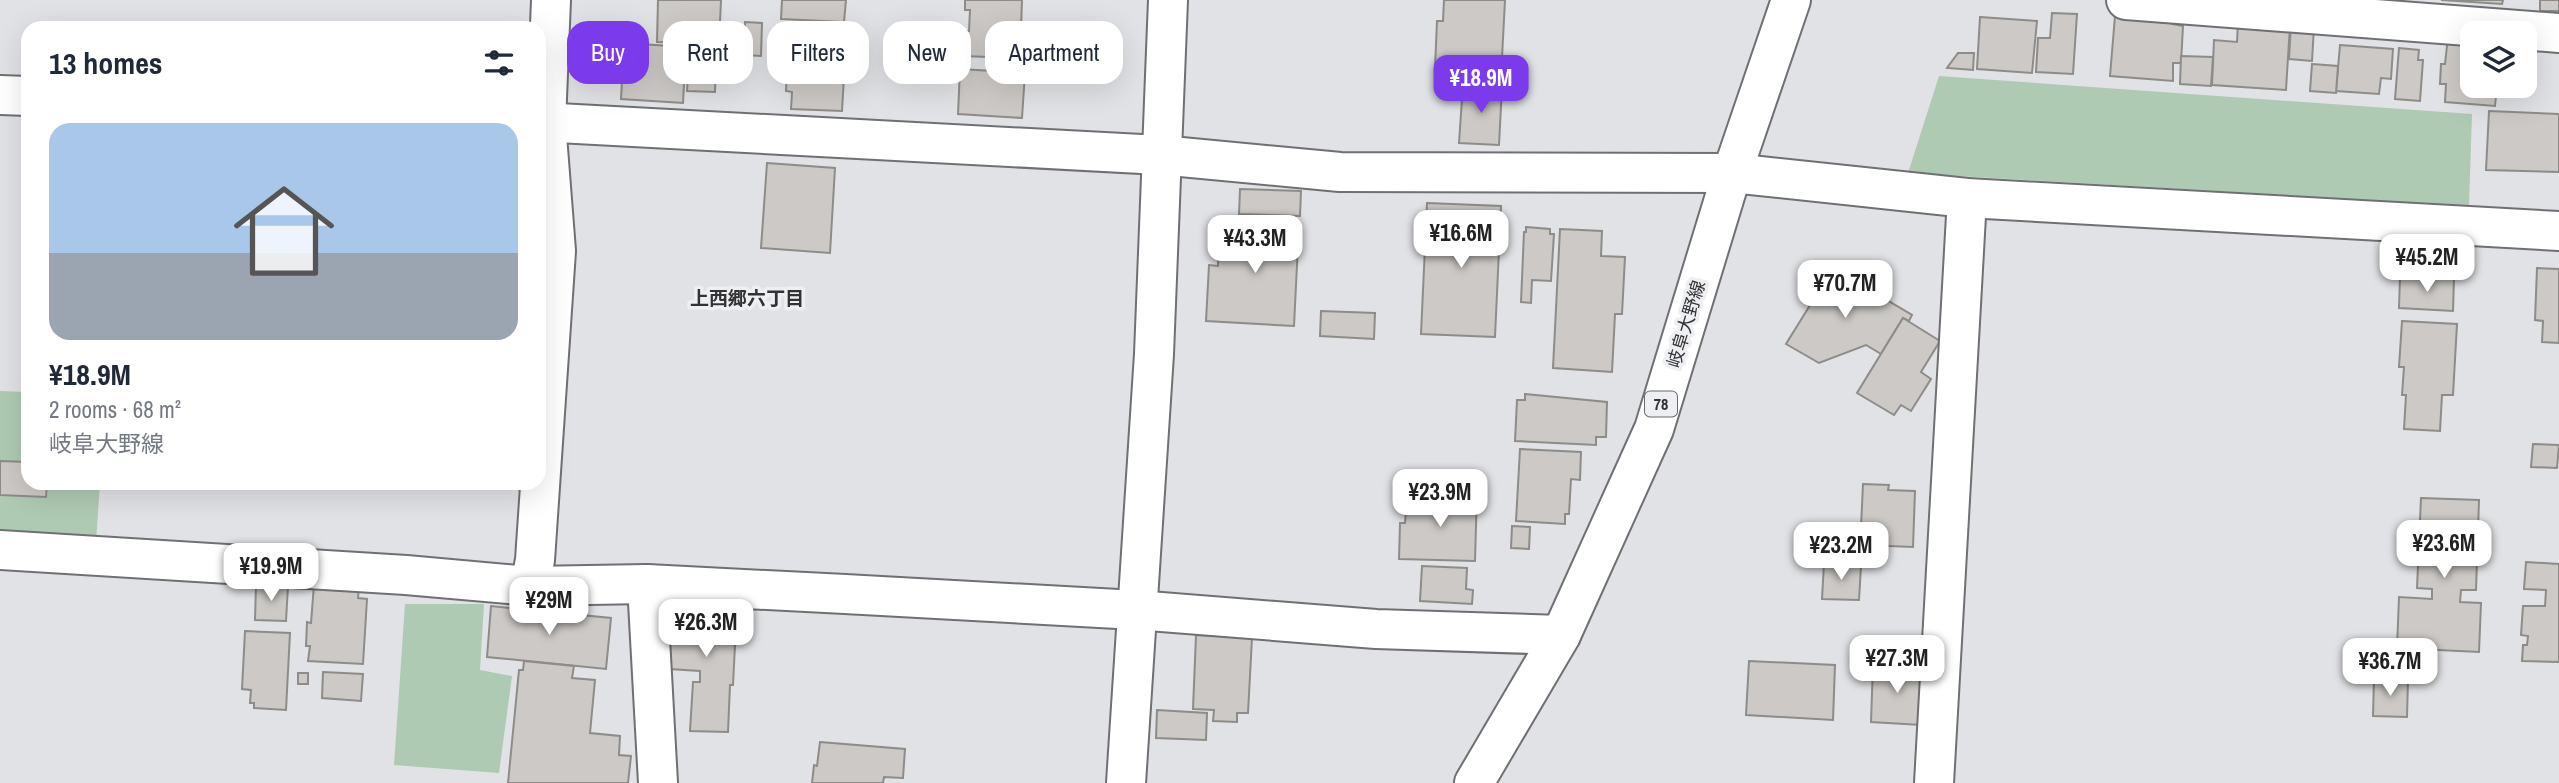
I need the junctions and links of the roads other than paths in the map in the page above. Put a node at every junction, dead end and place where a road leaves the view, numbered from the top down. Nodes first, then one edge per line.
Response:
1 (551, 0) edge
2 (1168, 0) edge
3 (1791, 0) edge
4 (2126, 0) edge
5 (2559, 33) edge
6 (546, 68) edge
7 (0, 95) edge
8 (21, 96) edge
9 (546, 123) edge
10 (1160, 155) junction
11 (546, 160) edge
12 (1732, 173) junction
13 (1967, 198) junction
14 (2559, 231) edge
15 (546, 406) edge
16 (541, 490) edge
17 (0, 550) edge
18 (647, 584) junction
19 (530, 586) junction
20 (1136, 610) junction
21 (1561, 635) junction
22 (658, 783) edge
23 (1126, 783) edge
24 (1474, 783) edge
25 (1934, 783) edge

1 - 6 street
2 - 10 street
3 - 12 street, 岐阜大野線 / 78
4 - 5 street
7 - 8 street
9 - 10 street
10 - 12 street
10 - 20 street
11 - 15 street
12 - 13 street
12 - 21 street, 岐阜大野線 / 78
13 - 14 street
13 - 25 street
16 - 19 street
17 - 19 street
18 - 19 street
18 - 20 street
18 - 22 street
20 - 21 street
20 - 23 street
21 - 24 street, 岐阜大野線 / 78

